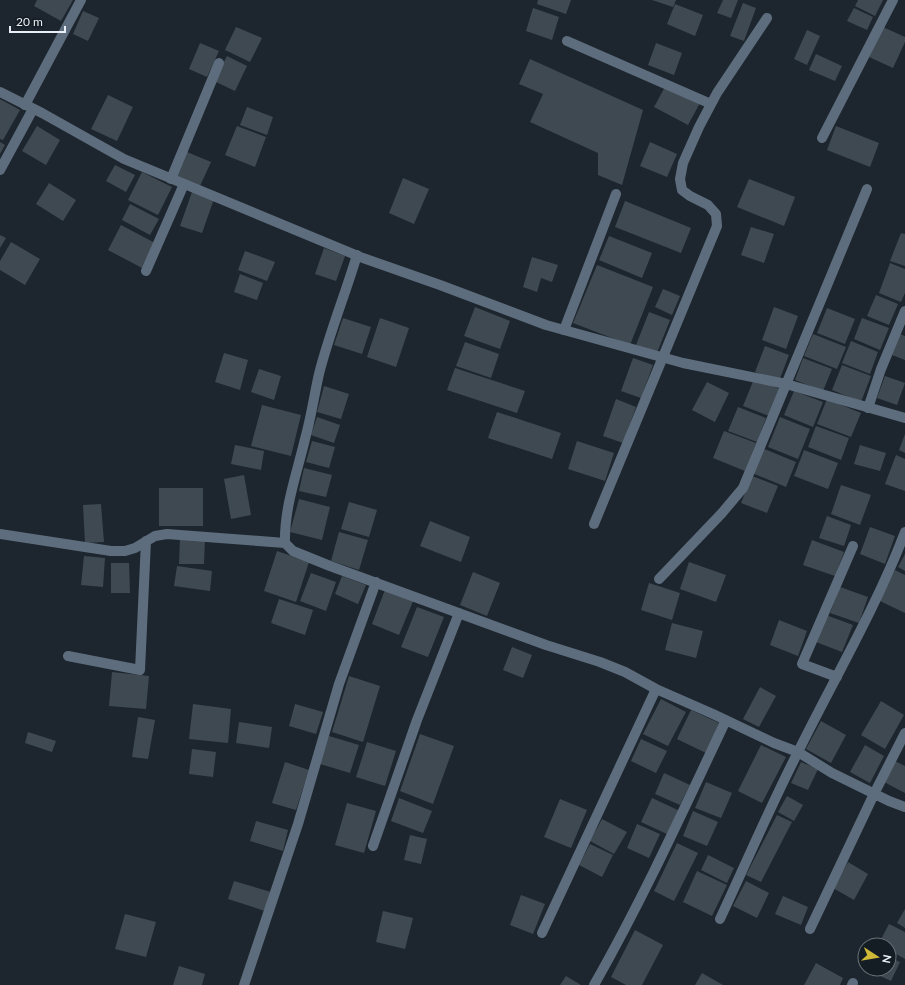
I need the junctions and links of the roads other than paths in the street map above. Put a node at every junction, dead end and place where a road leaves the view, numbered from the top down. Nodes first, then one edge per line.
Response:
1 (81, 0) edge
2 (893, 0) edge
3 (767, 18) dead end
4 (566, 41) dead end
5 (219, 63) dead end
6 (0, 92) edge
7 (711, 104) junction
8 (29, 107) junction
9 (822, 138) dead end
10 (0, 170) edge
11 (171, 179) junction
12 (184, 184) junction
13 (868, 190) dead end
14 (616, 194) dead end
15 (357, 255) junction
16 (146, 271) dead end
17 (905, 310) edge
18 (564, 330) junction
19 (662, 357) junction
20 (786, 384) junction
21 (868, 408) junction
22 (905, 418) edge
23 (594, 524) dead end
24 (905, 532) edge
25 (0, 534) edge
26 (146, 541) junction
27 (285, 543) junction
28 (853, 546) dead end
29 (660, 579) dead end
30 (376, 582) junction
31 (459, 613) junction
32 (68, 656) dead end
33 (837, 677) junction
34 (656, 689) junction
35 (726, 720) junction
36 (905, 733) edge
37 (798, 752) junction
38 (874, 794) junction
39 (905, 807) edge
40 (373, 846) dead end
41 (720, 919) dead end
42 (810, 929) dead end
43 (542, 933) dead end
44 (244, 985) edge
45 (594, 985) edge

1 - 8 street
2 - 9 street
3 - 7 street
4 - 7 street
5 - 11 street
6 - 8 street
7 - 19 street
8 - 10 street
8 - 11 street
11 - 12 street
12 - 15 street
12 - 16 street
13 - 20 street
14 - 18 street
15 - 18 street
15 - 27 street
17 - 21 street
18 - 19 street
19 - 20 street
19 - 23 street
20 - 21 street
20 - 29 street
21 - 22 street
24 - 33 street
25 - 26 street
26 - 27 street
26 - 32 street
27 - 30 street
28 - 33 street
30 - 31 street
30 - 44 street
31 - 34 street
31 - 40 street
33 - 37 street
34 - 35 street
34 - 43 street
35 - 37 street
35 - 45 street
36 - 38 street
37 - 38 street
37 - 41 street
38 - 39 street
38 - 42 street

